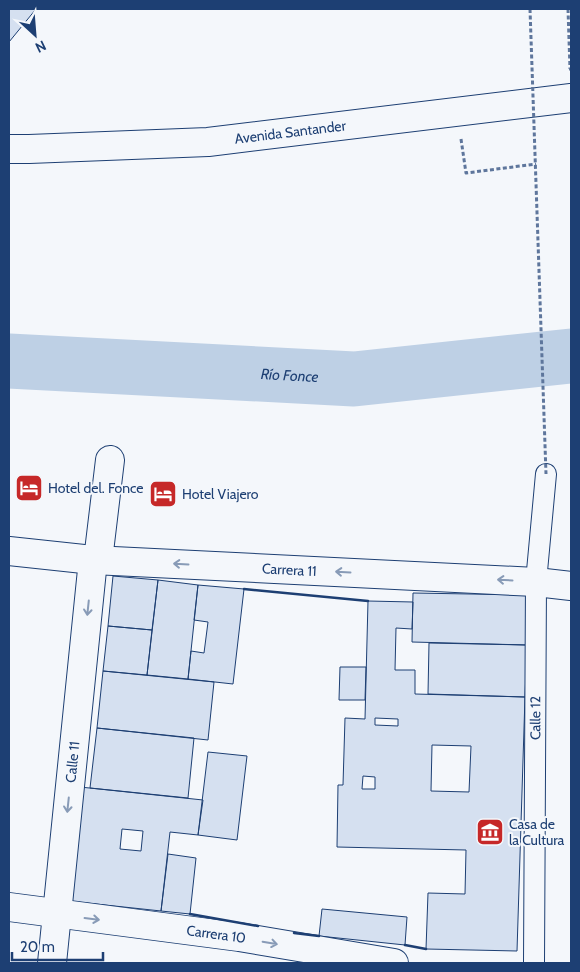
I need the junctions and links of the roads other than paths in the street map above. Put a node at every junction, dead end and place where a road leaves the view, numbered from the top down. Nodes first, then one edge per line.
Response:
1 (571, 98) edge
2 (9, 149) edge
3 (110, 460) dead end
4 (546, 474) road end
5 (9, 551) edge
6 (96, 560) junction
7 (536, 582) junction
8 (571, 586) edge
9 (9, 908) edge
10 (57, 914) junction
11 (52, 963) edge
12 (394, 963) edge
13 (534, 963) edge

1 - 2 main road, Avenida Santander
3 - 6 main road, Calle 11
4 - 7 street, Calle 12
5 - 6 main road, Carrera 11
7 -> 6 main road, Carrera 11
6 -> 10 main road, Calle 11
7 - 8 main road, Carrera 11
7 - 13 street, Calle 12
9 - 10 main road, Carrera 10
10 - 11 main road, Calle 11
10 -> 12 main road, Carrera 10

